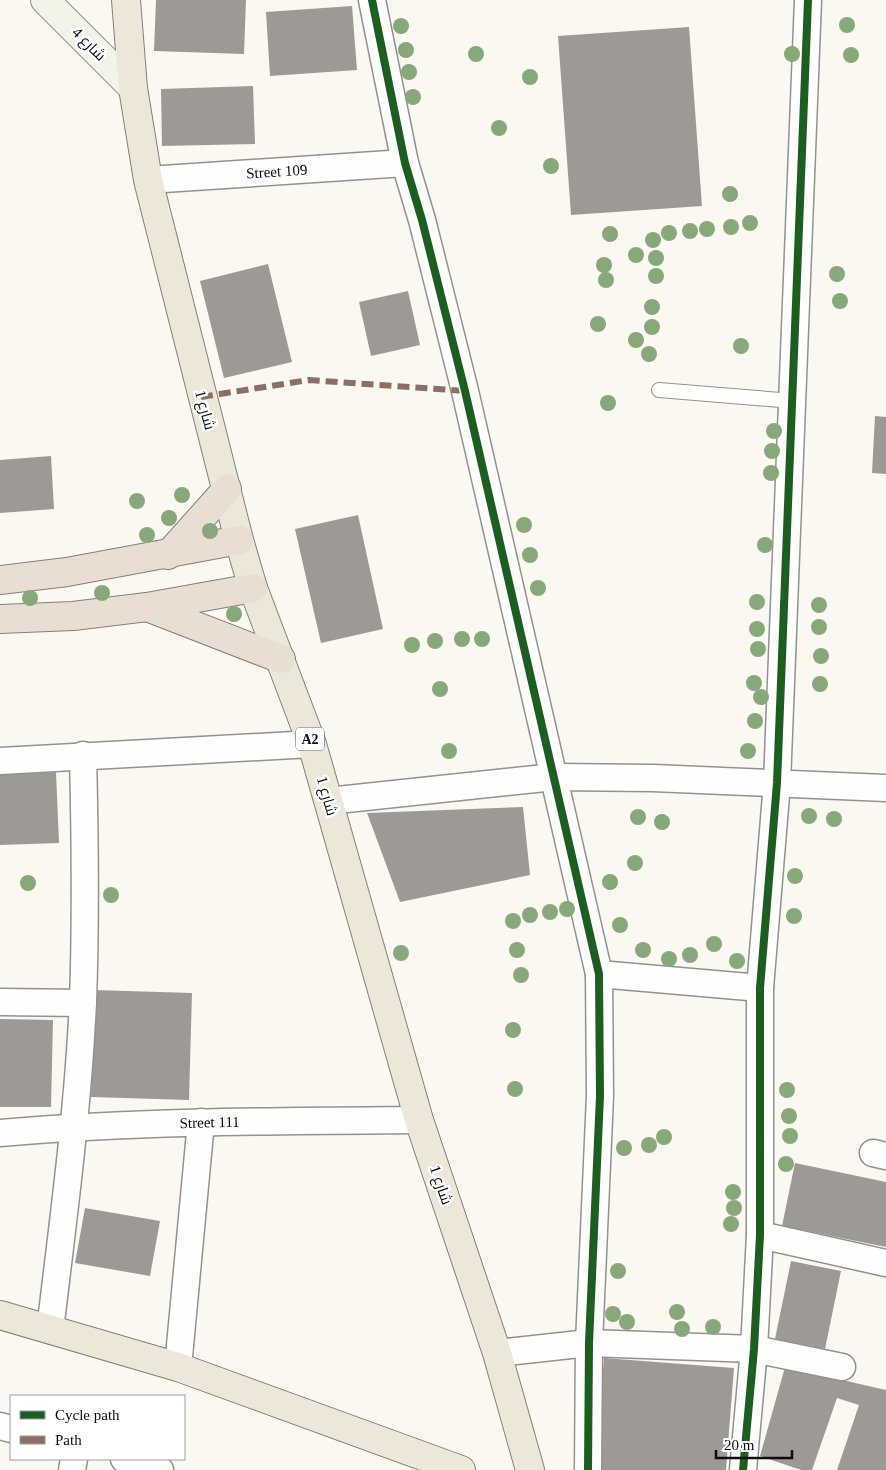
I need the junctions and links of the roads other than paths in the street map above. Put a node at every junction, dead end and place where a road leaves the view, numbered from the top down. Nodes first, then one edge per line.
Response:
1 (46, 0) edge
2 (126, 0) edge
3 (372, 0) edge
4 (808, 0) edge
5 (134, 88) junction
6 (405, 163) junction
7 (148, 180) junction
8 (659, 390) dead end
9 (793, 401) junction
10 (227, 489) junction
11 (239, 540) junction
12 (168, 555) junction
13 (67, 572) junction
14 (0, 580) edge
15 (253, 588) junction
16 (148, 607) junction
17 (73, 616) junction
18 (0, 619) edge
19 (281, 659) junction
20 (312, 744) junction
21 (83, 755) junction
22 (0, 761) edge
23 (554, 777) junction
24 (776, 783) junction
25 (886, 788) edge
26 (328, 801) junction
27 (598, 974) junction
28 (760, 988) junction
29 (0, 1002) edge
30 (83, 1003) junction
31 (419, 1120) junction
32 (201, 1122) junction
33 (72, 1126) junction
34 (0, 1133) edge
35 (760, 1235) junction
36 (886, 1262) edge
37 (0, 1315) edge
38 (50, 1330) junction
39 (589, 1343) junction
40 (754, 1349) junction
41 (497, 1353) junction
42 (178, 1367) junction
43 (842, 1367) dead end
44 (127, 1460) edge
45 (160, 1470) edge
46 (462, 1470) edge
47 (530, 1470) edge
48 (588, 1470) edge
49 (742, 1470) edge

1 - 5 main road, شارع 4
2 - 5 main road, شارع 1 / A2
3 - 6 street
4 - 9 street
5 - 7 main road, شارع 1 / A2
6 - 7 street, Street 109
6 - 23 street
7 - 10 main road, شارع 1 / A2
8 - 9 lane
9 - 24 street
10 - 11 main road, شارع 1 / A2
10 - 12 highway
11 - 12 highway
11 - 15 main road, شارع 1 / A2
12 - 13 highway
13 - 14 highway
13 - 17 highway
15 - 16 highway
15 - 19 main road, شارع 1 / A2
16 - 17 highway
16 - 19 highway
17 - 18 highway
19 - 20 main road, شارع 1 / A2
20 - 21 street
20 - 26 main road, شارع 1 / A2
21 - 22 street
21 - 30 street
23 - 24 street
23 - 26 street
23 - 27 street
24 - 25 street
24 - 28 street
26 - 31 main road, شارع 1 / A2
27 - 28 street
27 - 39 street
28 - 35 street
29 - 30 street
30 - 33 street
31 - 32 street, Street 111
31 - 41 main road, شارع 1 / A2
32 - 33 street, Street 111
32 - 42 street
33 - 34 street, Street 111
33 - 38 street
35 - 36 street
35 - 40 street
37 - 38 main road
38 - 42 main road
39 - 40 street
39 - 41 street
39 - 48 street
40 - 43 street
40 - 49 street
41 - 47 main road, شارع 1 / A2
42 - 46 main road
44 - 45 street

